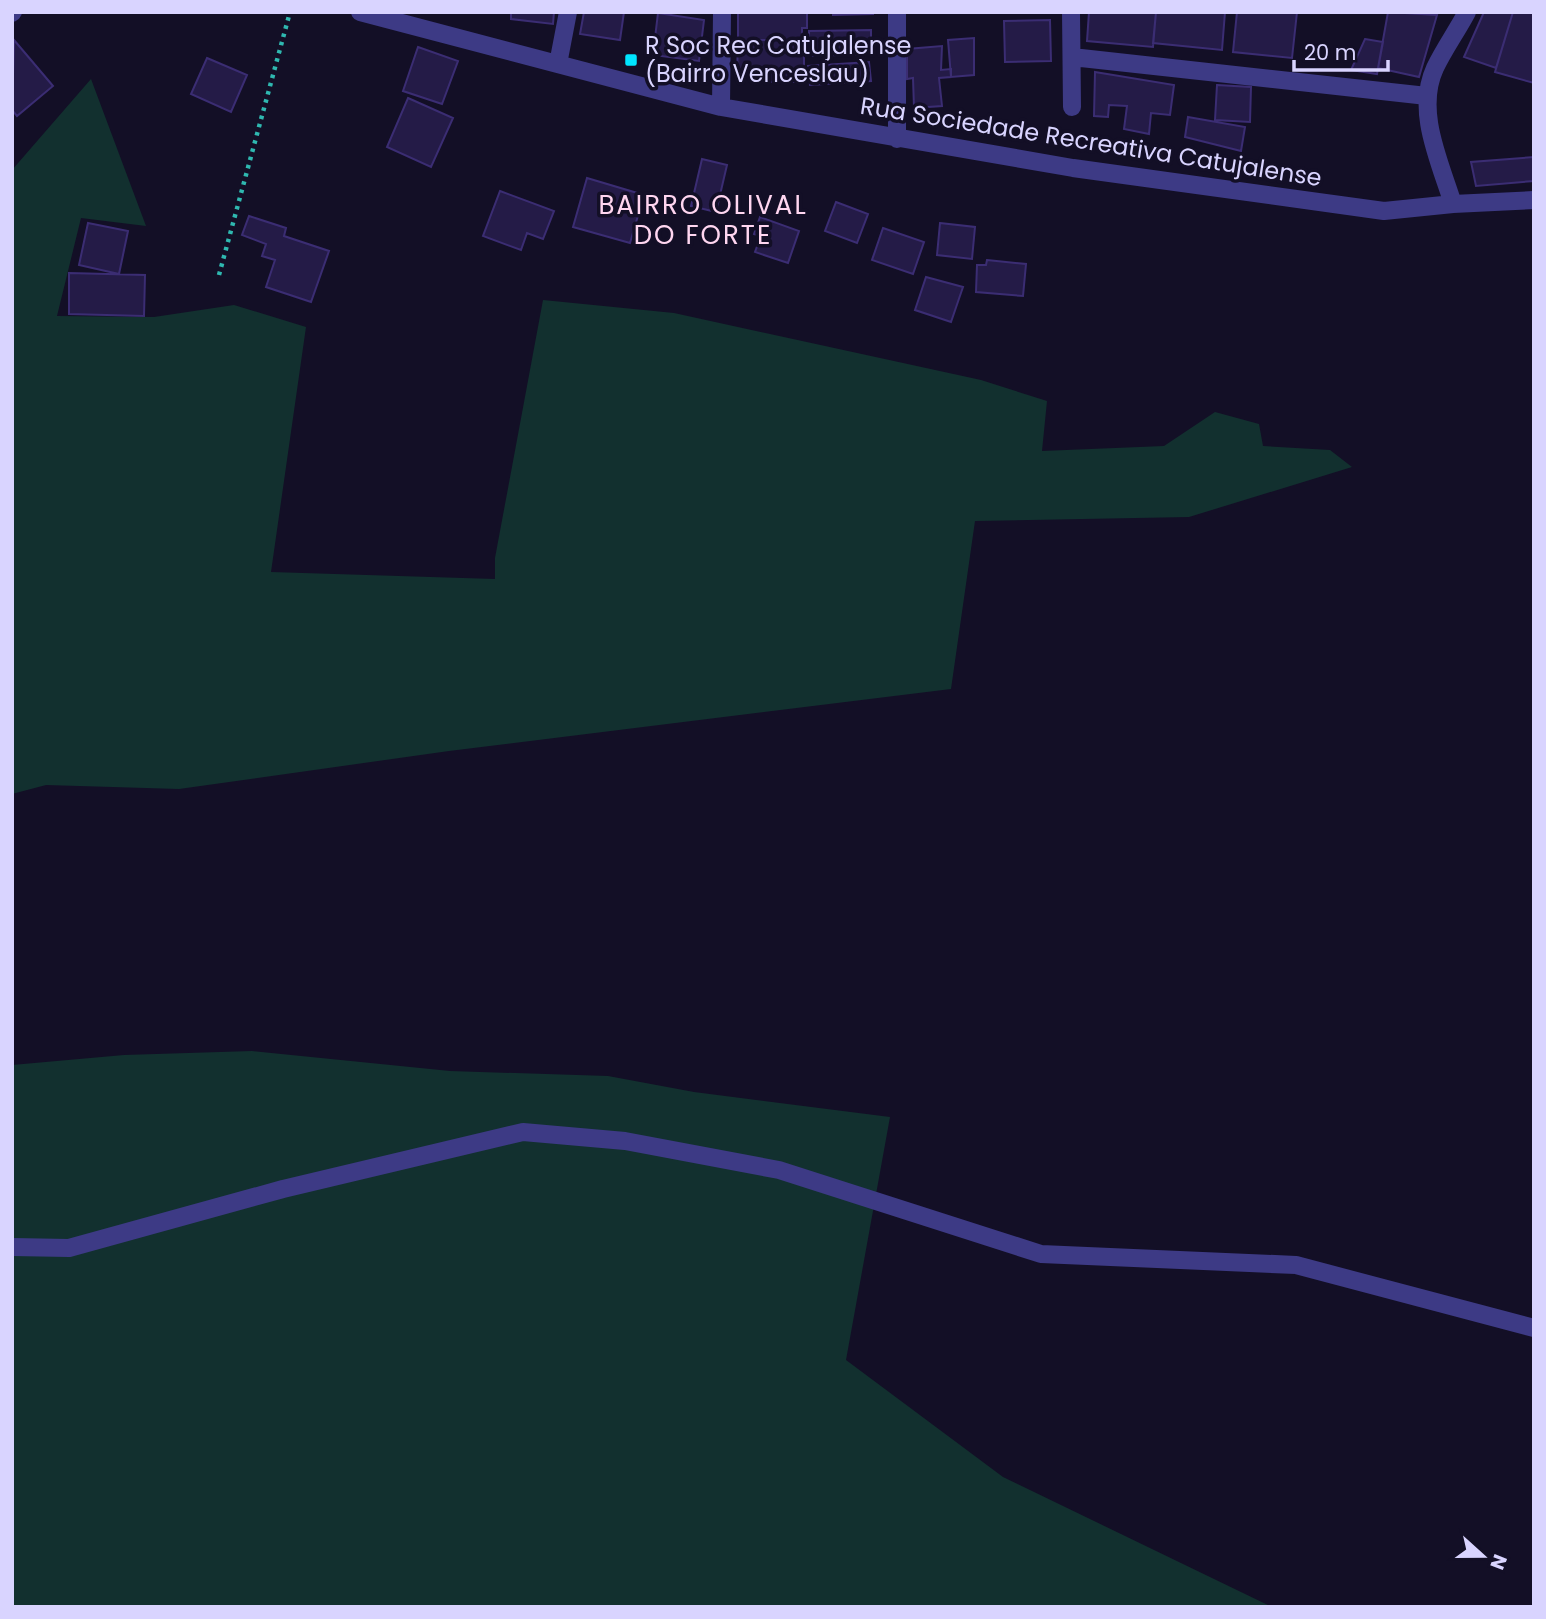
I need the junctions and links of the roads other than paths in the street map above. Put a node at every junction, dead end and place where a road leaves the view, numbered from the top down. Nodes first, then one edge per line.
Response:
1 (360, 12) edge
2 (568, 12) edge
3 (722, 12) edge
4 (897, 12) edge
5 (1071, 12) edge
6 (1467, 12) edge
7 (1072, 57) junction
8 (558, 64) junction
9 (1427, 96) junction
10 (721, 107) junction
11 (1072, 107) dead end
12 (897, 139) junction
13 (1534, 200) edge
14 (1453, 204) junction
15 (12, 1247) edge
16 (1534, 1328) edge

1 - 8 street, Rua Sociedade Recreativa Catujalense
2 - 8 street
3 - 10 street
4 - 12 street
5 - 7 street
6 - 9 street
7 - 9 street
7 - 11 street
8 - 10 street, Rua Sociedade Recreativa Catujalense
9 - 14 street
10 - 12 street, Rua Sociedade Recreativa Catujalense
12 - 14 street, Rua Sociedade Recreativa Catujalense
13 - 14 street, Rua Sociedade Recreativa Catujalense
15 - 16 street

